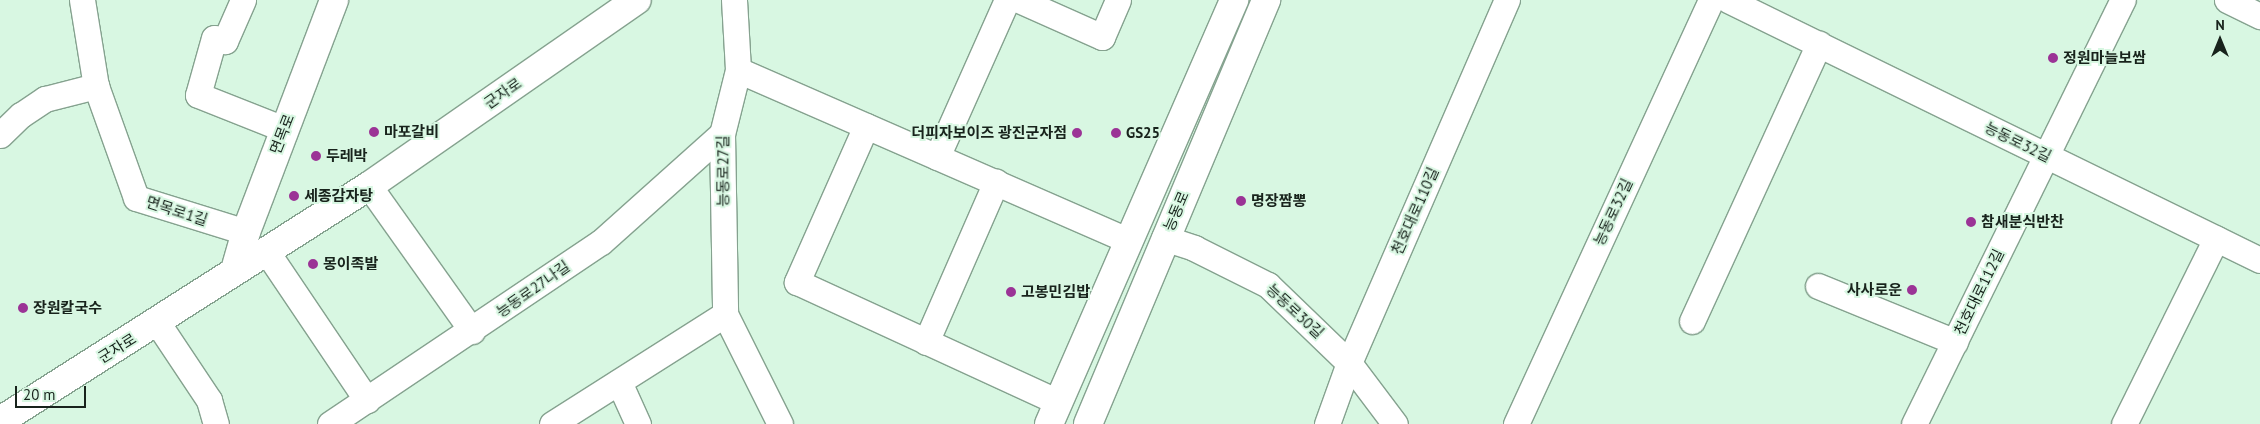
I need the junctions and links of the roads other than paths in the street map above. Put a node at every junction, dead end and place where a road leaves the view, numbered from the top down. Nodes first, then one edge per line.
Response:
1 (82, 0) edge
2 (243, 0) edge
3 (334, 0) edge
4 (637, 0) edge
5 (734, 0) edge
6 (1007, 0) edge
7 (1019, 0) edge
8 (1118, 0) edge
9 (1234, 0) edge
10 (1266, 0) edge
11 (1507, 0) edge
12 (1711, 0) edge
13 (1728, 0) edge
14 (2123, 0) edge
15 (2227, 0) edge
16 (2260, 16) edge
17 (1819, 44) junction
18 (738, 70) junction
19 (96, 86) junction
20 (866, 126) junction
21 (284, 129) junction
22 (722, 134) junction
23 (0, 135) edge
24 (936, 156) junction
25 (2046, 156) junction
26 (996, 182) junction
27 (370, 186) junction
28 (246, 232) junction
29 (1164, 238) junction
30 (2216, 239) junction
31 (1128, 240) junction
32 (267, 252) junction
33 (2260, 260) edge
34 (235, 270) junction
35 (1818, 286) dead end
36 (725, 314) junction
37 (1692, 321) dead end
38 (157, 322) junction
39 (472, 332) junction
40 (926, 342) junction
41 (1955, 342) junction
42 (1349, 363) junction
43 (619, 382) junction
44 (367, 400) junction
45 (1054, 413) edge
46 (0, 421) edge
47 (1524, 422) edge
48 (216, 424) edge
49 (330, 424) edge
50 (552, 424) edge
51 (638, 424) edge
52 (780, 424) edge
53 (1088, 424) edge
54 (1327, 424) edge
55 (1395, 424) edge
56 (1914, 424) edge
57 (2124, 424) edge

1 - 19 street, 면목로1길
2 - 21 street
3 - 21 street, 면목로
4 - 27 street, 군자로
5 - 18 street, 능동로27길
6 - 24 street
7 - 8 street
9 - 31 street
10 - 29 street, 능동로
11 - 42 street, 천호대로110길
12 - 47 street, 능동로32길
13 - 17 street, 능동로32길
14 - 25 street, 천호대로112길
15 - 16 street
17 - 25 street, 능동로32길
17 - 37 street
18 - 20 street
18 - 22 street, 능동로27길
19 - 23 street
19 - 28 street, 면목로1길
20 - 24 street
20 - 40 street
21 - 28 street, 면목로
22 - 36 street, 능동로27길
22 - 39 street, 능동로27나길
24 - 26 street
25 - 30 street, 능동로32길
25 - 41 street, 천호대로112길
26 - 31 street
26 - 40 street
27 - 32 street, 군자로
27 - 39 street
28 - 34 street, 면목로
29 - 42 street, 능동로30길
29 - 53 street, 능동로
30 - 33 street, 능동로32길
30 - 57 street
31 - 45 street
32 - 34 street, 군자로
32 - 44 street
34 - 38 street, 군자로
35 - 41 street, 천호대로112길
36 - 43 street
36 - 52 street, 능동로27길
38 - 46 street, 군자로
38 - 48 street
39 - 44 street, 능동로27나길
40 - 45 street
41 - 56 street, 천호대로112길
42 - 54 street, 천호대로110길
42 - 55 street, 능동로30길
43 - 50 street
43 - 51 street
44 - 49 street, 능동로27나길

